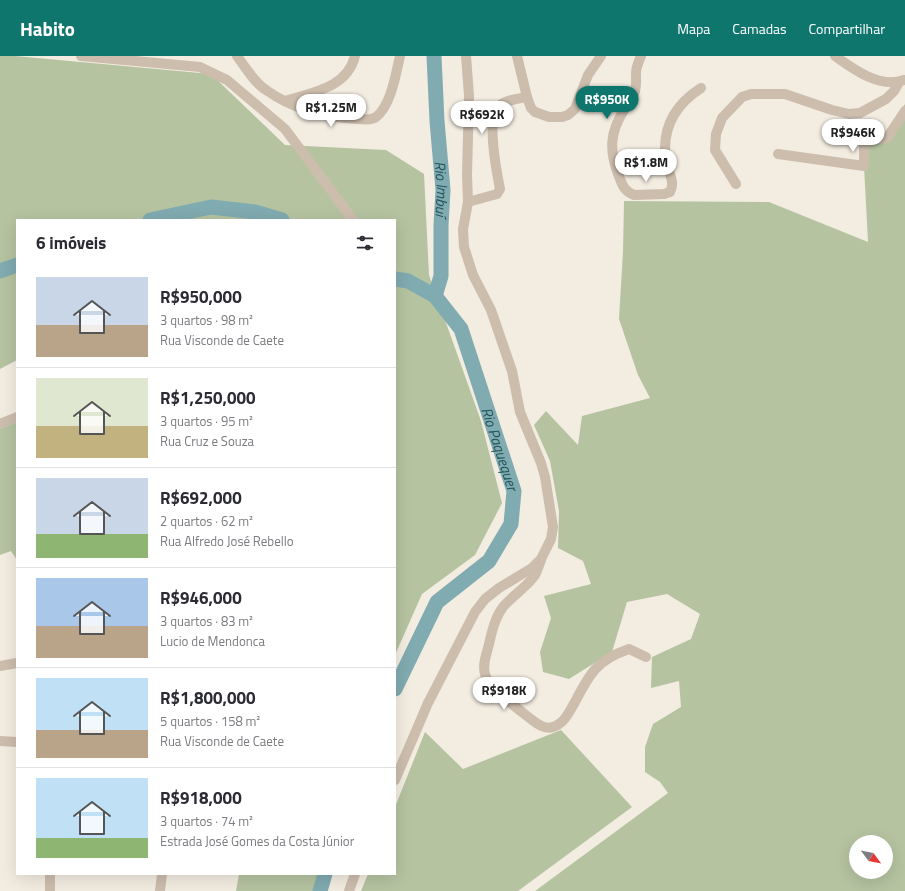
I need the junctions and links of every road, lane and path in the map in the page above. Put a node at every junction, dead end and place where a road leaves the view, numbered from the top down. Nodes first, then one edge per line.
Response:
1 (81, 56) edge
2 (236, 56) edge
3 (355, 56) edge
4 (400, 56) edge
5 (466, 56) edge
6 (517, 56) edge
7 (601, 56) edge
8 (641, 56) edge
9 (835, 56) edge
10 (902, 81) edge
11 (701, 88) dead end
12 (527, 97) junction
13 (285, 102) junction
14 (905, 111) edge
15 (778, 154) dead end
16 (736, 184) dead end
17 (468, 202) junction
18 (352, 219) edge
19 (16, 417) edge
20 (0, 424) edge
21 (541, 558) junction
22 (646, 657) dead end
23 (16, 663) edge
24 (0, 666) edge
25 (0, 741) edge
26 (16, 742) edge
27 (396, 778) edge
28 (50, 875) edge
29 (162, 875) edge
30 (355, 875) edge
31 (50, 891) edge
32 (160, 891) edge
33 (349, 891) edge

1 - 18 street
2 - 13 street
3 - 13 street
4 - 13 street
5 - 17 street
6 - 12 street
7 - 12 street
8 - 11 street
9 - 10 street
10 - 16 street
12 - 17 street
14 - 15 street
17 - 21 street
19 - 20 street
21 - 22 street
21 - 27 street
23 - 24 street
25 - 26 street
28 - 31 street
29 - 32 street
30 - 33 street

